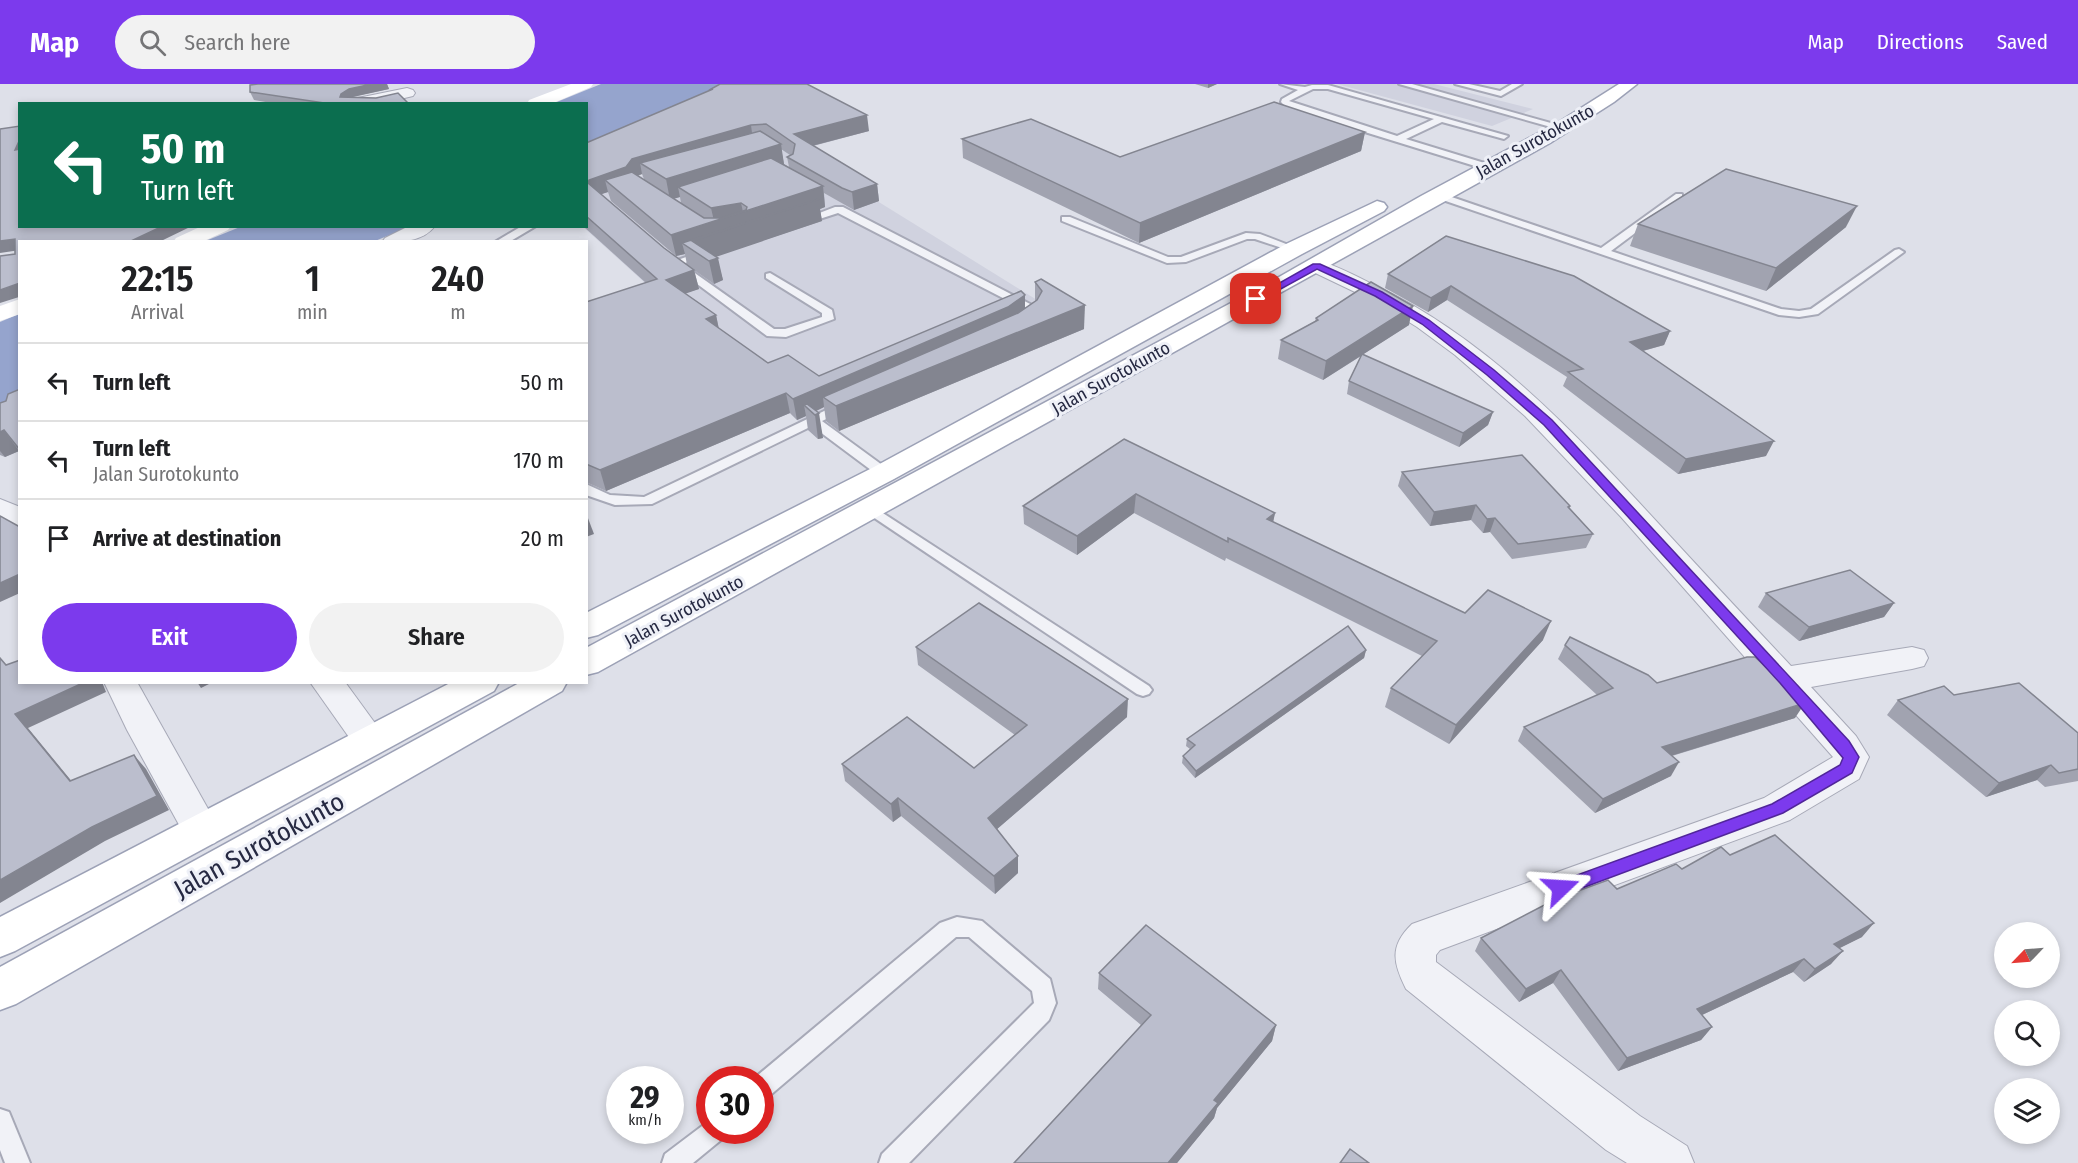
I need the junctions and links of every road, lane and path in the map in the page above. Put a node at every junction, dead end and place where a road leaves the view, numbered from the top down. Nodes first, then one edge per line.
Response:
1 (585, 84) edge
2 (1284, 84) edge
3 (1403, 84) edge
4 (1459, 84) edge
5 (1518, 84) edge
6 (1598, 84) edge
7 (1629, 84) edge
8 (1305, 90) junction
9 (407, 94) edge
10 (364, 102) edge
11 (540, 102) edge
12 (1441, 119) junction
13 (1533, 120) junction
14 (1560, 128) junction
15 (1504, 136) junction
16 (1400, 138) junction
17 (1462, 159) junction
18 (1488, 167) junction
19 (1437, 195) junction
20 (1679, 196) edge
21 (1066, 219) edge
22 (787, 222) edge
23 (216, 228) edge
24 (422, 228) edge
25 (527, 228) edge
26 (188, 240) edge
27 (396, 240) edge
28 (505, 240) edge
29 (718, 249) edge
30 (1602, 252) junction
31 (1899, 252) dead end
32 (1305, 257) junction
33 (770, 276) dead end
34 (18, 307) edge
35 (0, 314) edge
36 (1013, 332) edge
37 (855, 401) edge
38 (813, 420) junction
39 (884, 473) junction
40 (588, 490) edge
41 (0, 507) edge
42 (872, 510) junction
43 (18, 518) edge
44 (588, 626) edge
45 (1912, 658) dead end
46 (588, 662) edge
47 (1785, 679) junction
48 (121, 684) edge
49 (327, 684) edge
50 (478, 684) edge
51 (546, 684) edge
52 (1143, 690) dead end
53 (370, 741) junction
54 (201, 832) junction
55 (0, 938) edge
56 (0, 990) edge
57 (774, 1077) edge
58 (0, 1121) edge
59 (697, 1144) edge
60 (18, 1163) edge
61 (674, 1163) edge
62 (891, 1163) edge
63 (1670, 1163) edge

1 - 11 main road
2 - 8 lane
3 - 13 lane
4 - 5 lane
6 - 13 main road, Jalan Surotokunto
7 - 14 main road, Jalan Surotokunto
8 - 12 lane
8 - 16 lane
9 - 10 street
12 - 15 lane
12 - 16 lane
13 - 14 lane
13 - 15 main road, Jalan Surotokunto
14 - 18 main road, Jalan Surotokunto
15 - 17 main road, Jalan Surotokunto
16 - 17 lane
17 - 18 lane
17 - 32 main road, Jalan Surotokunto
18 - 19 main road, Jalan Surotokunto
19 - 30 lane
19 - 32 main road, Jalan Surotokunto
20 - 30 lane
21 - 32 lane
22 - 36 lane
23 - 26 main road
24 - 27 street
25 - 28 lane
29 - 33 lane
30 - 31 lane
32 - 39 main road, Jalan Surotokunto
32 - 42 main road, Jalan Surotokunto
32 - 47 street
34 - 35 main road
37 - 38 lane
38 - 39 lane
38 - 40 lane
39 - 44 main road, Jalan Surotokunto
41 - 43 street
42 - 46 main road, Jalan Surotokunto
42 - 52 lane
45 - 47 street
47 - 63 street
48 - 54 street
49 - 53 street
50 - 53 main road, Jalan Surotokunto
51 - 56 main road, Jalan Surotokunto
53 - 54 main road, Jalan Surotokunto
54 - 55 main road, Jalan Surotokunto
57 - 62 lane
58 - 60 lane
59 - 61 lane

